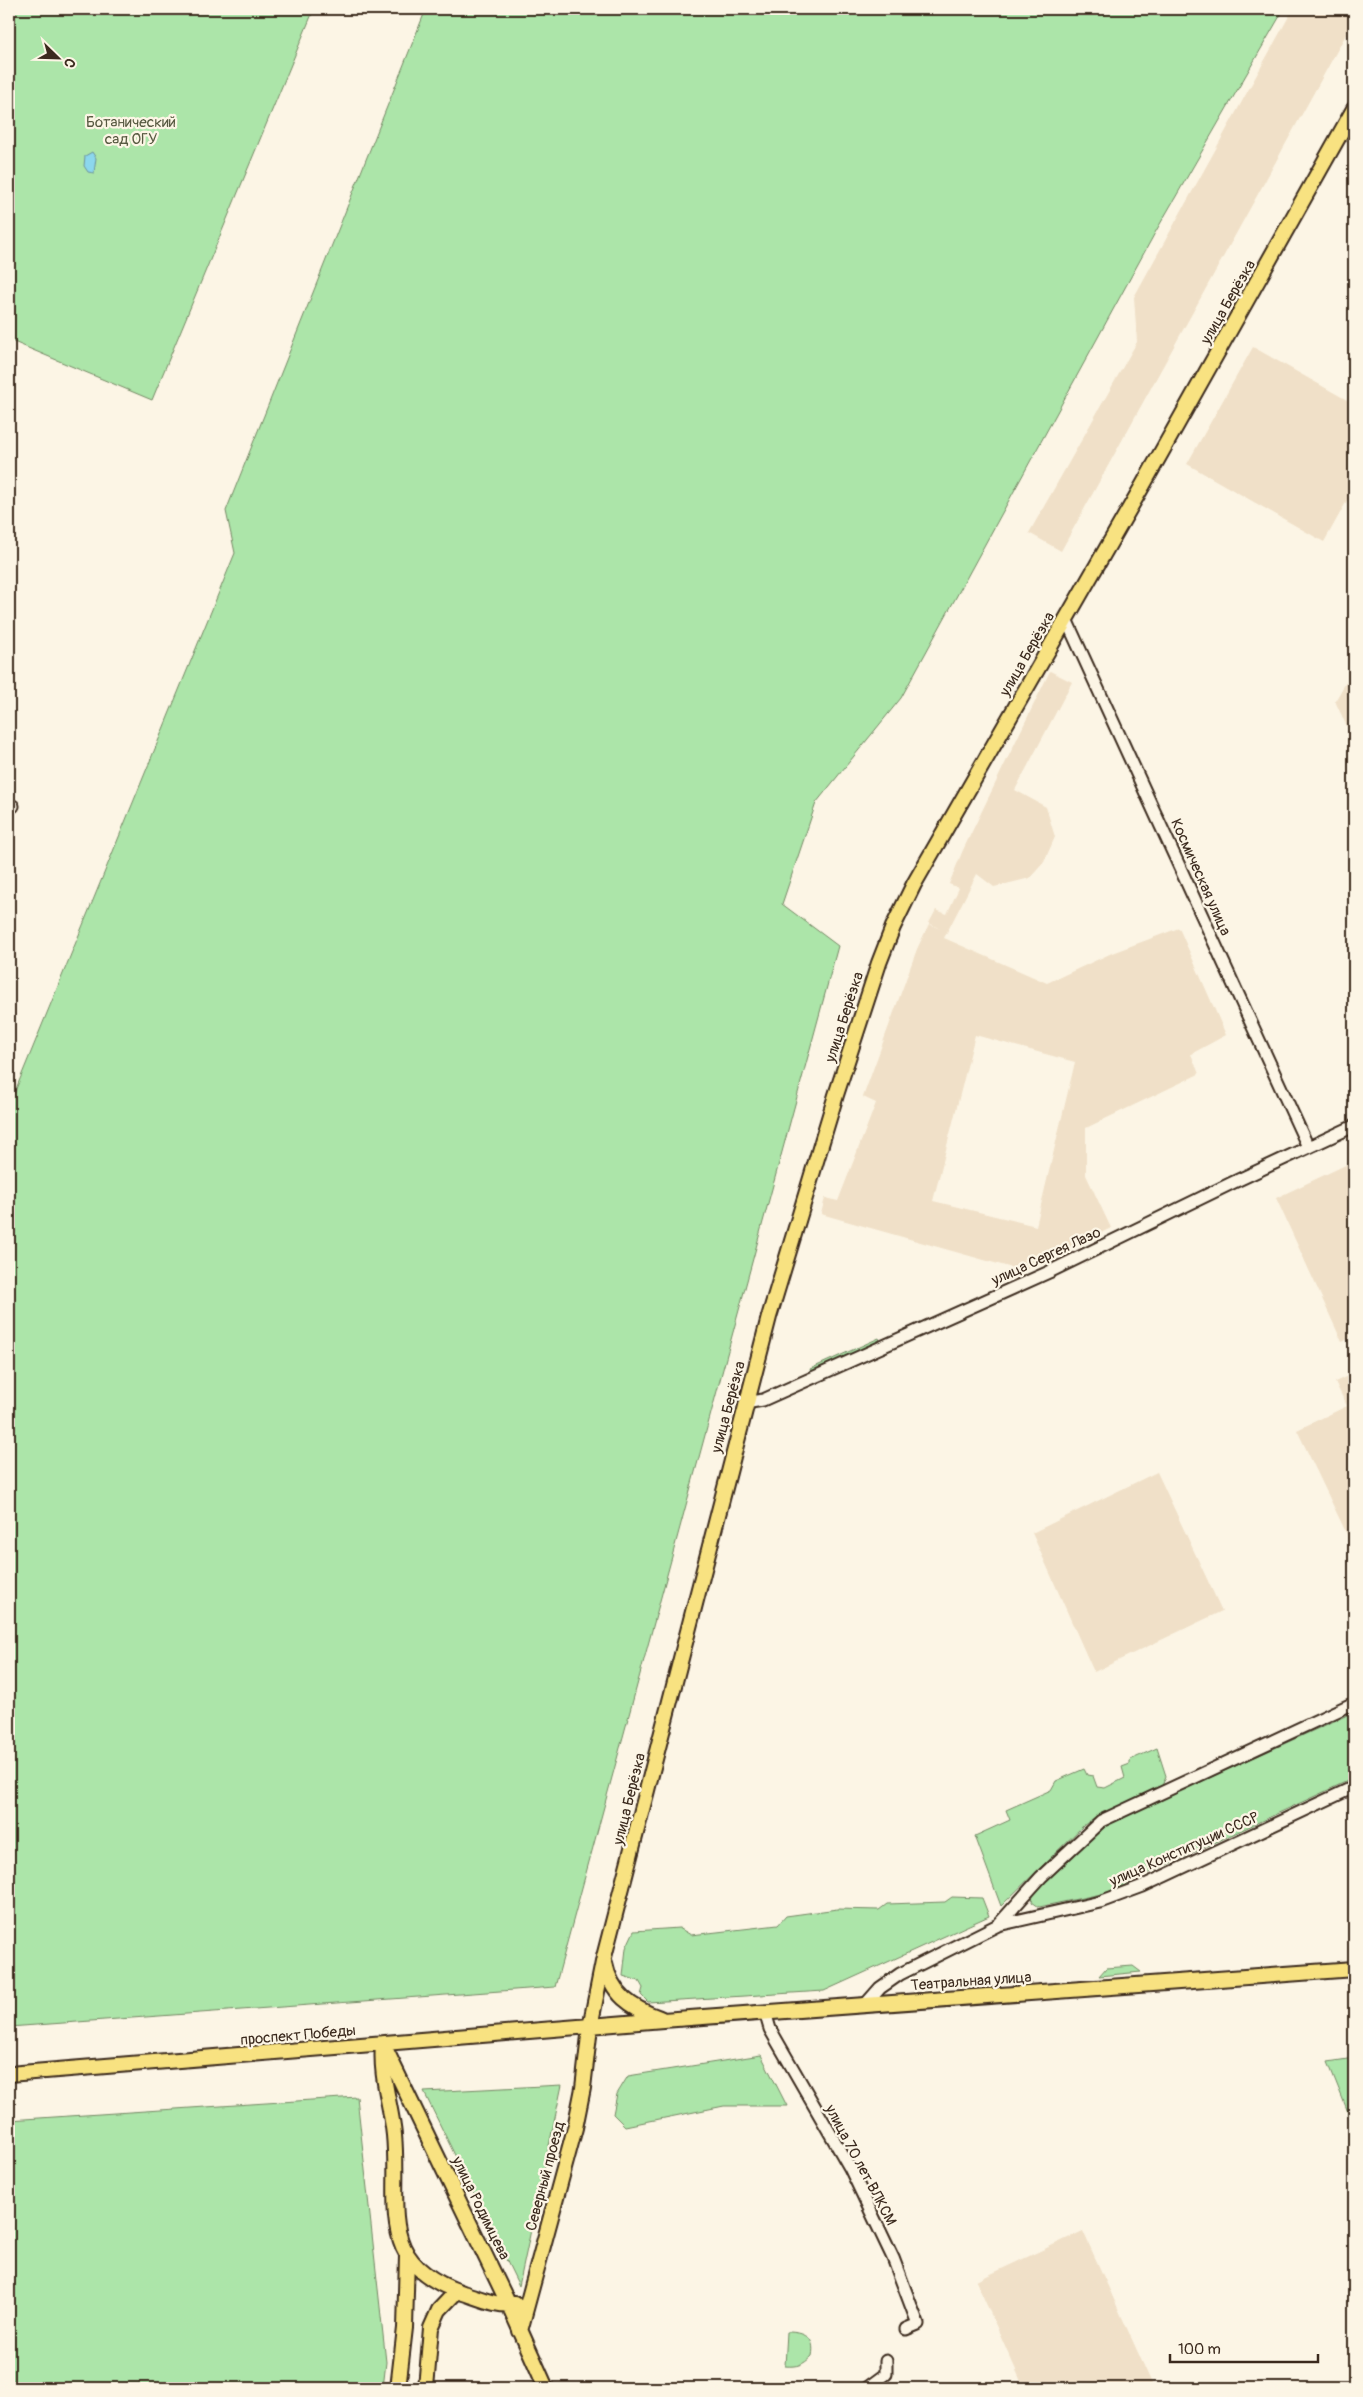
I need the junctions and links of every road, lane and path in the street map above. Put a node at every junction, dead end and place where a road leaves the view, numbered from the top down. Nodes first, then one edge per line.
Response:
1 (1354, 109) edge
2 (1066, 618) junction
3 (1354, 1126) edge
4 (1308, 1147) junction
5 (746, 1403) junction
6 (1354, 1703) edge
7 (1354, 1787) edge
8 (998, 1925) junction
9 (604, 1957) junction
10 (1354, 1969) edge
11 (865, 2005) junction
12 (765, 2012) junction
13 (663, 2020) junction
14 (590, 2027) junction
15 (383, 2044) junction
16 (9, 2074) edge
17 (407, 2256) junction
18 (457, 2291) junction
19 (528, 2301) junction
20 (509, 2305) junction
21 (906, 2329) dead end
22 (520, 2330) junction
23 (886, 2361) dead end
24 (398, 2388) edge
25 (426, 2388) edge
26 (546, 2388) edge
27 (868, 2388) edge

1 - 2 main road, улица Берёзка
2 - 4 street, Космическая улица
2 - 5 main road, улица Берёзка
3 - 4 street, улица Сергея Лазо
4 - 5 street, улица Сергея Лазо
5 - 9 main road, улица Берёзка
6 - 8 street
7 - 8 street, улица Конституции СССР
8 - 11 street, улица Конституции СССР
9 - 13 main road
9 - 14 main road, улица Берёзка
10 - 11 main road, Театральная улица
11 - 12 main road, Театральная улица
12 - 13 main road, Театральная улица
12 - 21 street, улица 70 лет ВЛКСМ
13 - 14 main road, Театральная улица
14 - 15 main road, проспект Победы
14 - 19 main road, Северный проезд
15 - 16 main road, проспект Победы
15 - 17 main road
15 - 20 main road, улица Родимцева
17 - 18 main road
17 - 24 main road
18 - 20 main road
18 - 25 main road
19 - 20 main road
19 - 22 main road, Северный проезд
20 - 22 main road, улица Родимцева
22 - 26 main road, улица Родимцева
23 - 27 street

